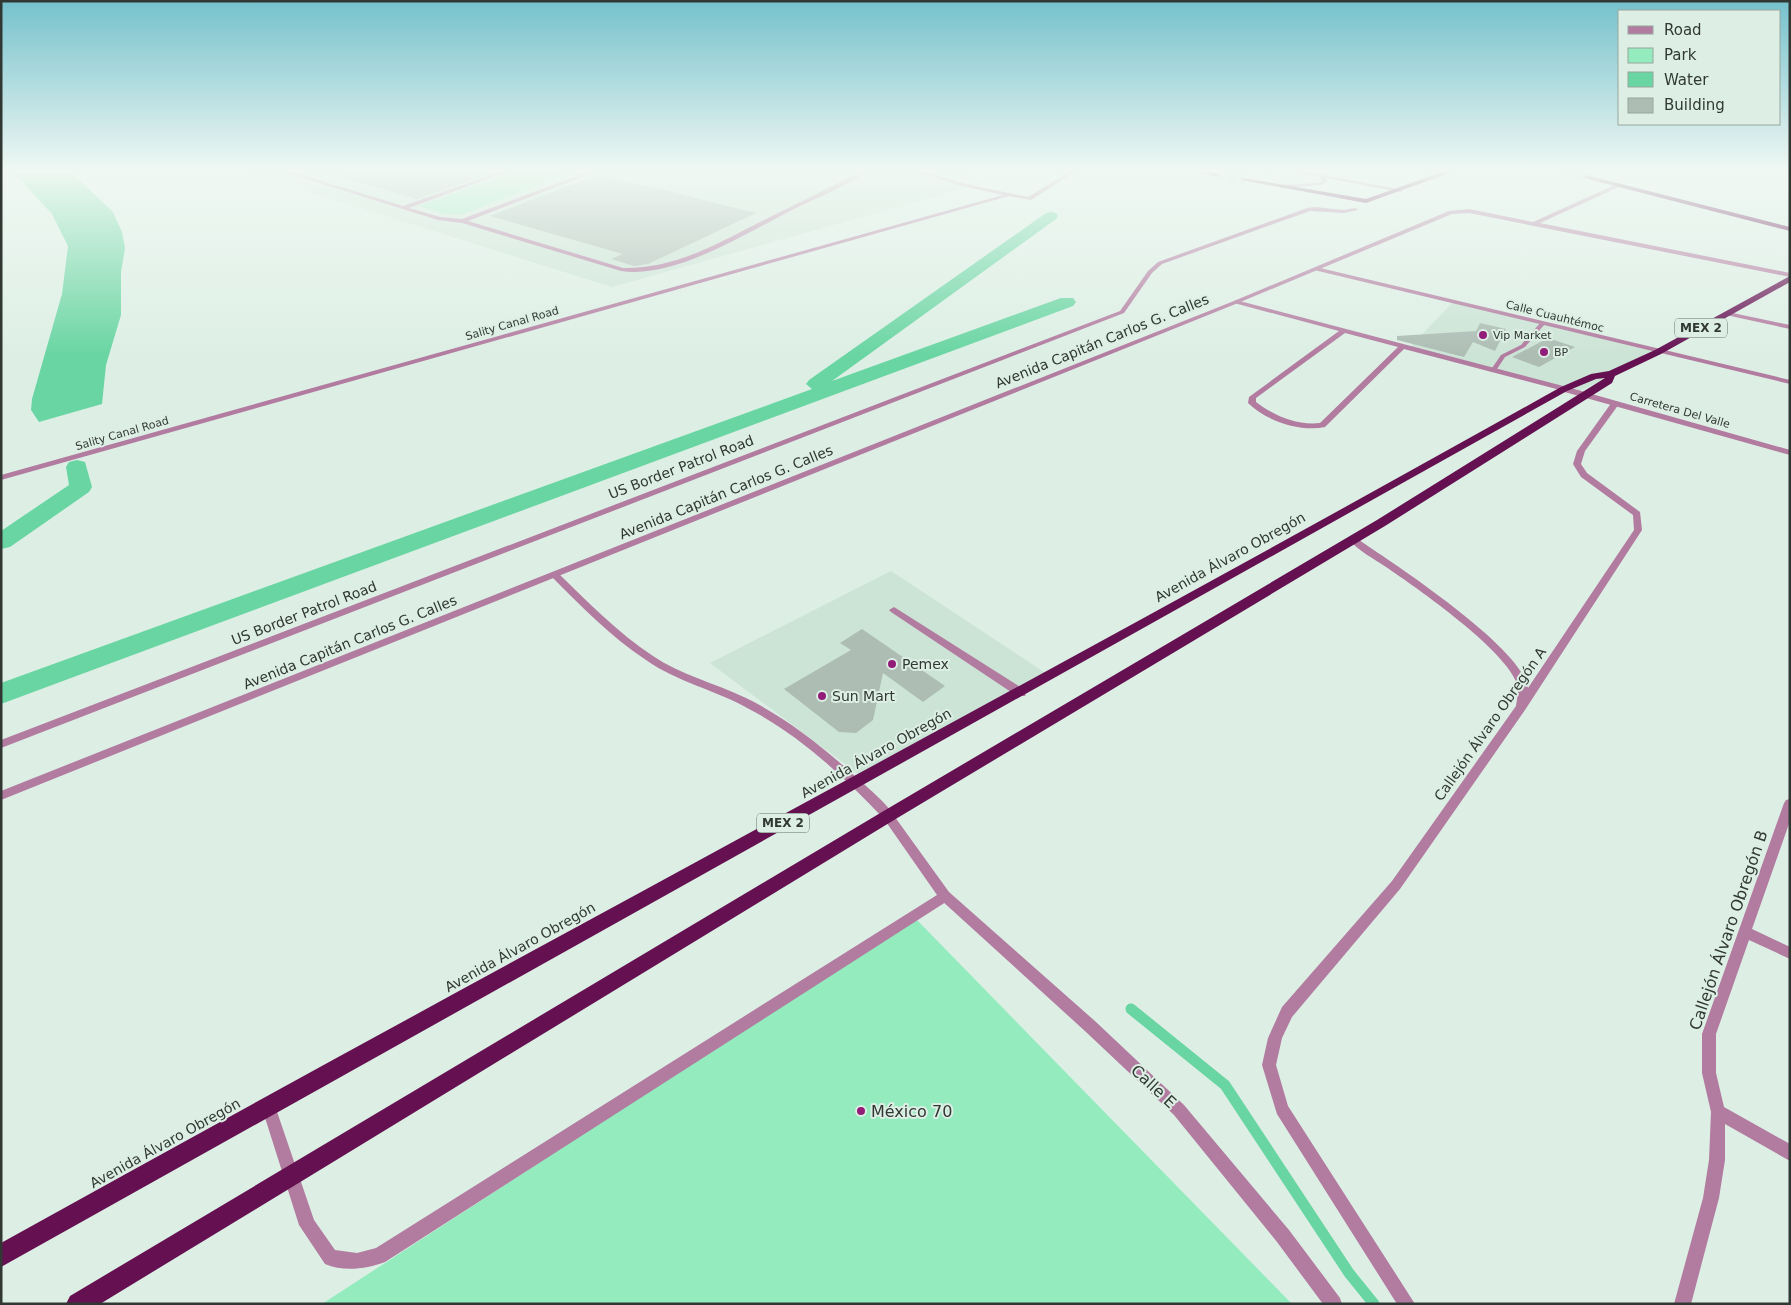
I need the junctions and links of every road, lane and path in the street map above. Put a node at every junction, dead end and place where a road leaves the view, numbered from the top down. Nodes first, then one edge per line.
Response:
1 (499, 233) edge
2 (742, 233) edge
3 (873, 233) edge
4 (1243, 233) edge
5 (1402, 233) edge
6 (1577, 233) edge
7 (1316, 269) junction
8 (1790, 277) edge
9 (1236, 302) junction
10 (1728, 314) junction
11 (1542, 324) junction
12 (1790, 327) edge
13 (1342, 332) junction
14 (1402, 347) junction
15 (1658, 352) junction
16 (1493, 371) junction
17 (1611, 374) junction
18 (1790, 382) edge
19 (1564, 389) junction
20 (1586, 396) junction
21 (1615, 404) junction
22 (1790, 453) edge
23 (1, 478) edge
24 (1353, 540) junction
25 (555, 576) junction
26 (894, 610) dead end
27 (1020, 693) junction
28 (1521, 707) junction
29 (1, 744) edge
30 (857, 783) junction
31 (1, 796) edge
32 (1790, 803) edge
33 (888, 816) junction
34 (945, 896) junction
35 (1744, 932) junction
36 (1790, 954) edge
37 (268, 1105) junction
38 (1718, 1112) junction
39 (1790, 1153) edge
40 (290, 1175) junction
41 (1, 1256) edge
42 (78, 1304) edge
43 (1334, 1304) edge
44 (1407, 1304) edge
45 (1682, 1304) edge

1 - 2 street
3 - 23 street, Sality Canal Road
4 - 29 street, US Border Patrol Road
5 - 7 street, Avenida Capitán Carlos G. Calles
6 - 8 street
7 - 9 street, Avenida Capitán Carlos G. Calles
7 - 11 street, Calle Cuauhtémoc
8 - 10 highway, Avenida Álvaro Obregón / MEX 2
9 - 13 street, Carretera Del Valle
9 - 25 street, Avenida Capitán Carlos G. Calles
10 - 12 street
10 - 15 highway, Avenida Álvaro Obregón / MEX 2
11 - 15 street, Calle Cuauhtémoc
11 - 16 street
13 - 14 street, Carretera Del Valle
13 - 14 street
14 - 16 street, Carretera Del Valle
15 - 17 highway, Avenida Álvaro Obregón / MEX 2
15 - 18 street, Calle Cuauhtémoc
16 - 19 street, Carretera Del Valle
17 - 19 highway, Avenida Álvaro Obregón / MEX 2
17 - 20 highway, Avenida Álvaro Obregón / MEX 2
19 - 20 street, Carretera Del Valle
19 - 27 highway, Avenida Álvaro Obregón / MEX 2
20 - 21 street, Carretera Del Valle
20 - 24 highway, Avenida Álvaro Obregón / MEX 2
21 - 22 street, Carretera Del Valle
21 - 28 street, Callejón Álvaro Obregón A
24 - 28 street
24 - 33 highway, Avenida Álvaro Obregón / MEX 2
25 - 30 street, Calle E
25 - 31 street, Avenida Capitán Carlos G. Calles
26 - 27 street
27 - 30 highway, Avenida Álvaro Obregón / MEX 2
28 - 44 street, Callejón Álvaro Obregón A
30 - 33 street, Calle E
30 - 37 highway, Avenida Álvaro Obregón / MEX 2
32 - 35 street, Callejón Álvaro Obregón B
33 - 34 street, Calle E
33 - 40 highway, Avenida Álvaro Obregón / MEX 2
34 - 40 street
34 - 43 street, Calle E
35 - 36 street
35 - 38 street, Callejón Álvaro Obregón B
37 - 40 street
37 - 41 highway, Avenida Álvaro Obregón / MEX 2
38 - 39 street
38 - 45 street, Callejón Álvaro Obregón B
40 - 42 highway, Avenida Álvaro Obregón / MEX 2

